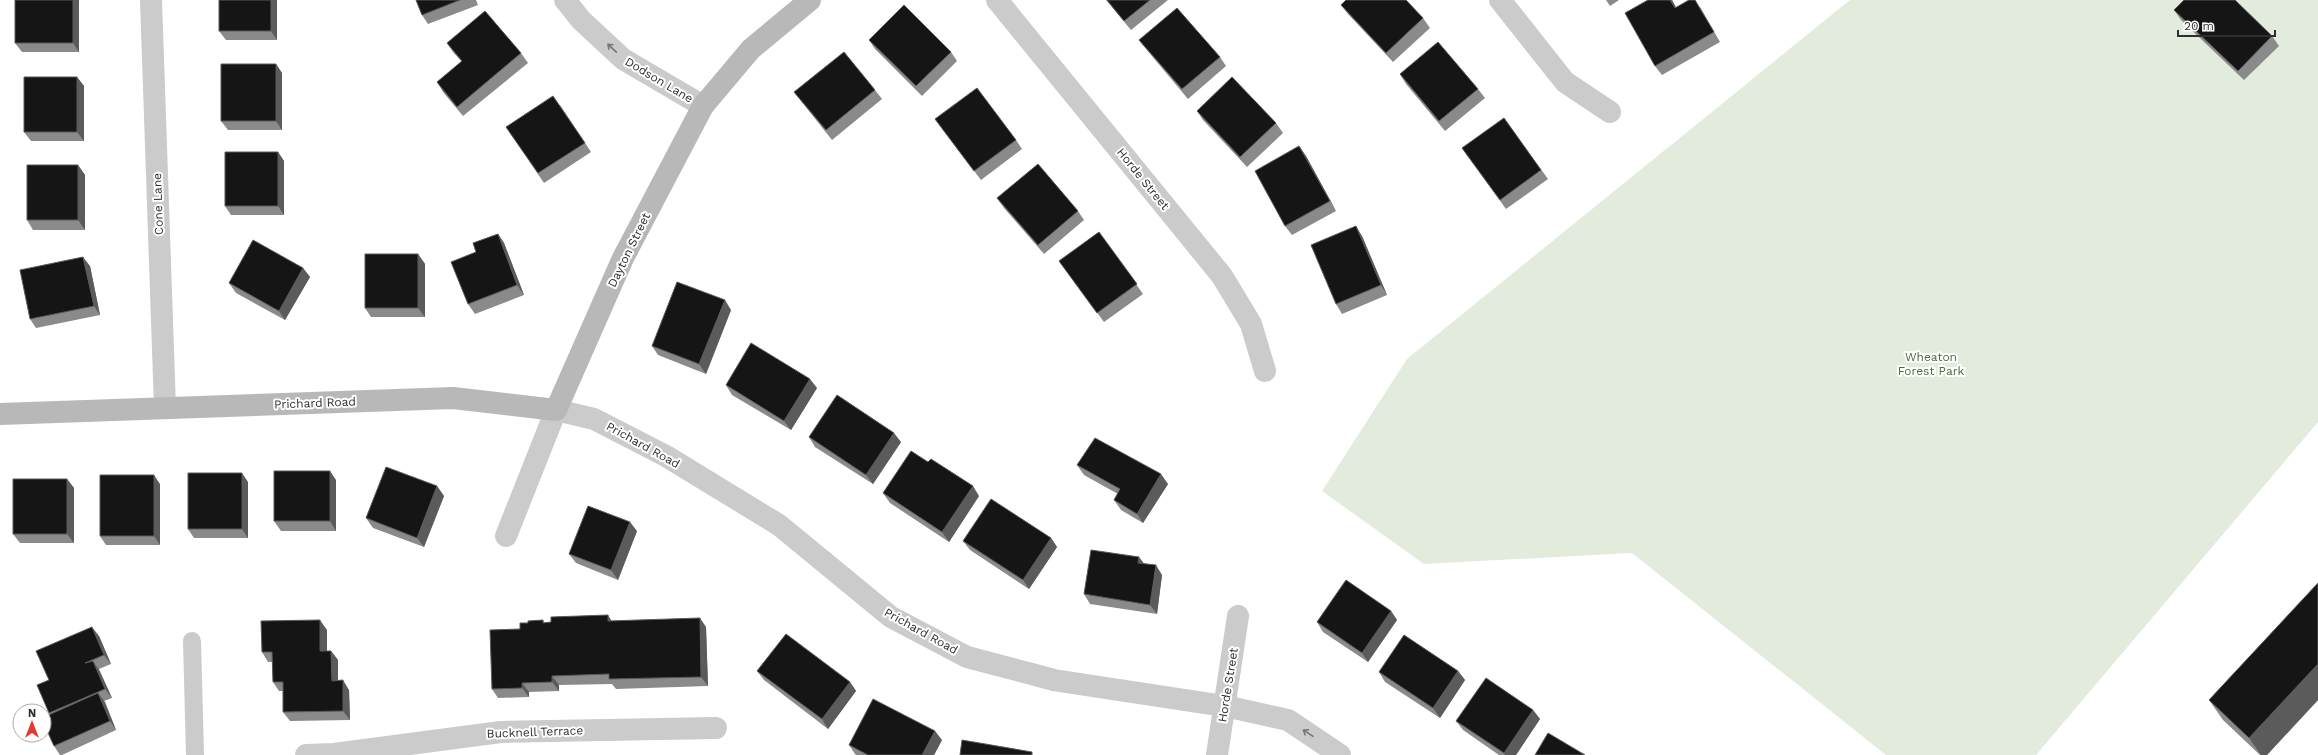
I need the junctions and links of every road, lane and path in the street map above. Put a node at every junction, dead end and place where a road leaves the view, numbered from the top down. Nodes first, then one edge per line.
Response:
1 (151, 0) edge
2 (565, 0) edge
3 (810, 0) edge
4 (997, 0) edge
5 (1500, 0) edge
6 (703, 106) junction
7 (1610, 112) dead end
8 (1265, 371) dead end
9 (165, 408) junction
10 (556, 410) junction
11 (0, 414) edge
12 (506, 536) dead end
13 (1238, 616) dead end
14 (192, 641) dead end
15 (1225, 706) junction
16 (716, 728) dead end
17 (195, 755) edge
18 (306, 755) edge
19 (1217, 755) edge
20 (1340, 755) edge

1 - 9 street, Cone Lane
6 -> 2 street, Dodson Lane
3 - 6 street, Dayton Street
4 - 8 street, Horde Street
5 - 7 street
6 - 10 street, Dayton Street
9 - 10 street, Prichard Road
9 - 11 street, Prichard Road
10 - 12 street, Dayton Street
10 - 15 street, Prichard Road
13 - 15 street, Horde Street
14 - 17 lane
15 - 19 street, Horde Street
20 -> 15 street, Prichard Road
16 - 18 street, Bucknell Terrace

